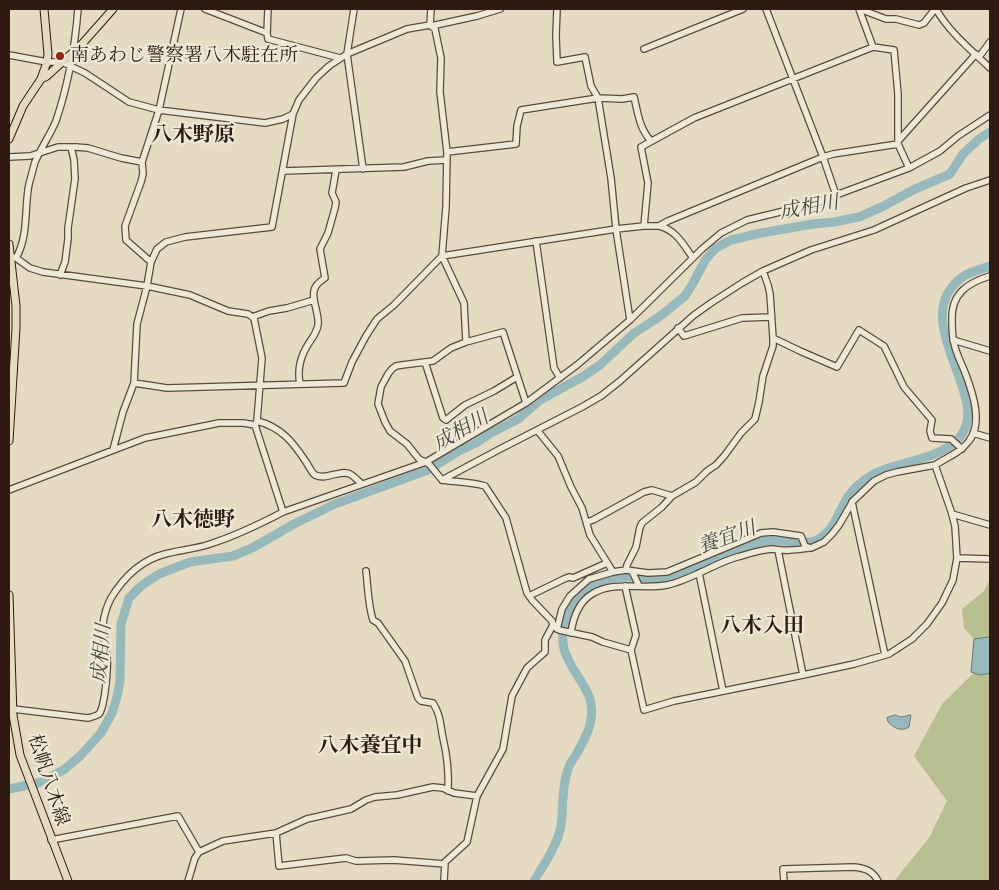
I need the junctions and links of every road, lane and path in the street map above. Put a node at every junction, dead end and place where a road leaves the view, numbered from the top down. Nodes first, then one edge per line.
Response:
1 (44, 9) edge
2 (78, 9) edge
3 (113, 9) edge
4 (182, 9) edge
5 (205, 9) edge
6 (268, 9) edge
7 (354, 9) edge
8 (431, 9) edge
9 (500, 9) edge
10 (557, 9) edge
11 (743, 9) edge
12 (766, 9) edge
13 (860, 9) edge
14 (935, 9) edge
15 (431, 25) junction
16 (267, 33) junction
17 (990, 42) edge
18 (872, 47) junction
19 (644, 49) dead end
20 (72, 53) junction
21 (347, 54) junction
22 (9, 55) edge
23 (977, 56) junction
24 (340, 58) junction
25 (47, 62) junction
26 (62, 62) junction
27 (71, 67) junction
28 (990, 68) edge
29 (41, 78) junction
30 (793, 79) junction
31 (598, 98) junction
32 (159, 110) junction
33 (293, 114) junction
34 (990, 115) edge
35 (12, 124) edge
36 (9, 138) edge
37 (651, 141) junction
38 (898, 142) junction
39 (71, 147) junction
40 (41, 152) junction
41 (447, 152) junction
42 (9, 157) edge
43 (823, 157) junction
44 (447, 160) junction
45 (142, 162) junction
46 (363, 168) junction
47 (909, 168) junction
48 (336, 170) junction
49 (283, 171) junction
50 (990, 180) edge
51 (836, 195) junction
52 (644, 226) junction
53 (659, 226) junction
54 (616, 229) junction
55 (536, 241) junction
56 (9, 244) edge
57 (442, 256) junction
58 (693, 258) junction
59 (12, 261) edge
60 (151, 262) junction
61 (763, 271) junction
62 (60, 274) junction
63 (990, 276) edge
64 (147, 286) junction
65 (314, 300) junction
66 (771, 316) junction
67 (252, 317) junction
68 (630, 320) junction
69 (678, 328) junction
70 (774, 338) junction
71 (953, 340) junction
72 (466, 342) junction
73 (990, 351) edge
74 (425, 362) junction
75 (517, 377) junction
76 (560, 378) junction
77 (134, 383) junction
78 (300, 384) junction
79 (260, 386) junction
80 (526, 403) junction
81 (256, 423) junction
82 (537, 430) junction
83 (973, 433) junction
84 (990, 438) edge
85 (9, 441) edge
86 (962, 449) junction
87 (113, 450) junction
88 (427, 463) junction
89 (935, 465) junction
90 (440, 478) junction
91 (362, 484) junction
92 (9, 490) edge
93 (672, 496) junction
94 (852, 502) junction
95 (283, 512) junction
96 (952, 514) junction
97 (587, 522) junction
98 (990, 524) edge
99 (808, 547) junction
100 (778, 550) junction
101 (956, 558) junction
102 (990, 559) edge
103 (607, 563) junction
104 (366, 571) dead end
105 (630, 571) junction
106 (613, 572) junction
107 (699, 573) junction
108 (625, 586) junction
109 (639, 586) junction
110 (9, 595) edge
111 (529, 596) junction
112 (556, 628) junction
113 (571, 633) junction
114 (631, 650) junction
115 (885, 655) junction
116 (804, 674) junction
117 (723, 691) junction
118 (12, 714) edge
119 (448, 790) junction
120 (477, 796) junction
121 (276, 833) junction
122 (52, 840) junction
123 (199, 852) junction
124 (445, 864) junction
125 (68, 881) edge
126 (188, 881) edge
127 (444, 881) edge
128 (784, 881) edge
129 (878, 881) edge

1 - 25 main road
2 - 20 street
3 - 20 main road
4 - 32 street
5 - 16 street
6 - 16 street
7 - 21 street
8 - 15 street
9 - 15 street
10 - 31 street
11 - 19 street
12 - 30 street
13 - 14 street
13 - 18 street
14 - 23 street
15 - 21 street
15 - 41 street
16 - 24 street
17 - 23 street
18 - 30 street
18 - 38 street
20 - 26 main road
20 - 27 street
21 - 24 street
21 - 46 street
22 - 25 street
23 - 28 street
23 - 38 street
24 - 33 street
25 - 26 street
25 - 29 main road
26 - 27 street
26 - 29 main road
27 - 32 street
27 - 40 street
29 - 35 main road
30 - 37 street
30 - 43 street
31 - 37 street
31 - 41 street
31 - 54 street
32 - 33 street
32 - 45 street
33 - 49 street
34 - 47 street
35 - 36 main road
37 - 52 street
38 - 43 street
38 - 47 street
39 - 40 street
39 - 45 street
39 - 62 street
40 - 42 street
40 - 59 street
41 - 44 street
43 - 51 street
43 - 53 street
44 - 46 street
44 - 57 street
45 - 60 street
46 - 48 street
47 - 51 street
48 - 49 street
48 - 65 street
49 - 60 street
50 - 61 street
51 - 58 street
52 - 53 street
52 - 54 street
53 - 58 street
54 - 55 street
54 - 68 street
55 - 57 street
55 - 76 street
56 - 59 main road
57 - 72 street
57 - 78 street
58 - 68 street
59 - 62 street
59 - 85 main road
60 - 64 street
61 - 66 street
61 - 69 street
62 - 64 street
63 - 71 street
64 - 67 street
64 - 77 street
65 - 67 street
65 - 78 street
66 - 69 street
66 - 70 street
67 - 79 street
68 - 76 street
69 - 82 street
70 - 86 street
70 - 93 street
71 - 73 street
71 - 83 street
72 - 74 street
72 - 75 street
74 - 75 street
74 - 88 street
75 - 80 street
76 - 80 street
77 - 79 street
77 - 87 street
78 - 79 street
79 - 81 street
80 - 88 street
81 - 87 street
81 - 91 street
81 - 95 street
82 - 90 street
82 - 97 street
83 - 84 street
83 - 86 street
86 - 89 street
87 - 92 street
88 - 90 street
88 - 91 street
89 - 94 street
89 - 96 street
90 - 111 street
91 - 95 street
93 - 97 street
93 - 105 street
94 - 99 street
94 - 115 street
95 - 118 street
96 - 98 street
96 - 101 street
97 - 103 street
99 - 100 street
99 - 105 street
100 - 107 street
100 - 116 street
101 - 102 street
101 - 115 street
103 - 106 street
103 - 111 street
104 - 119 street
105 - 106 street
105 - 109 street
106 - 112 street
107 - 109 street
107 - 117 street
108 - 109 street
108 - 113 street
108 - 114 street
110 - 118 main road, 松帆八木線
111 - 112 street
112 - 113 street
112 - 120 street
113 - 114 street
114 - 117 street
115 - 116 street
116 - 117 street
118 - 122 main road, 松帆八木線
119 - 120 street
119 - 121 street
120 - 124 street
121 - 123 street
121 - 124 street
122 - 123 street
122 - 125 main road, 松帆八木線
123 - 126 street
124 - 127 street
128 - 129 street

